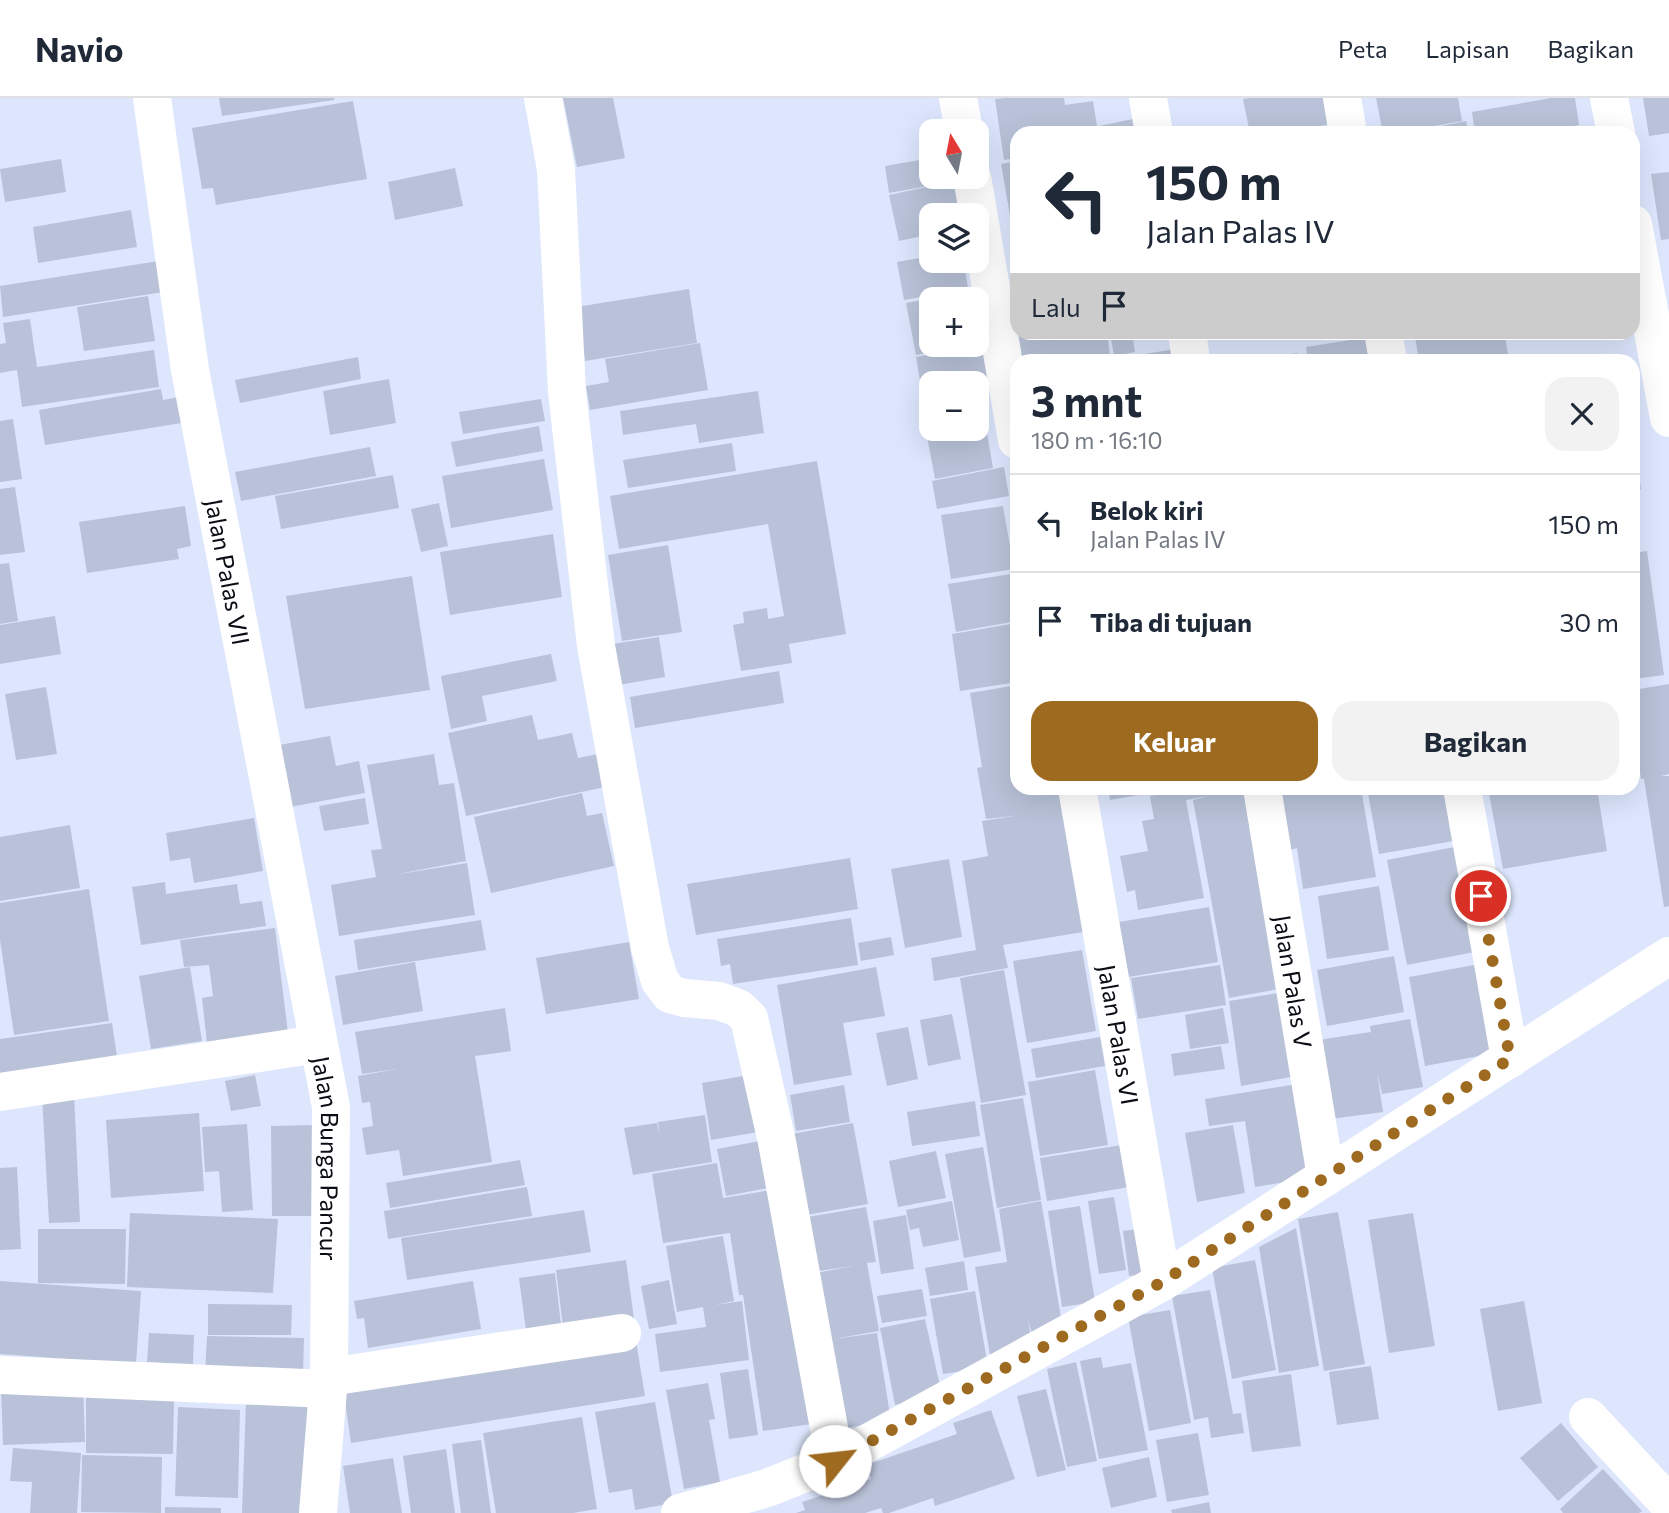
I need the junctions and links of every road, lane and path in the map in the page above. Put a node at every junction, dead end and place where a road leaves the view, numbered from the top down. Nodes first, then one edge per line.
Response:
1 (152, 98) edge
2 (544, 98) edge
3 (958, 98) edge
4 (1148, 98) edge
5 (1342, 98) edge
6 (1609, 98) edge
7 (962, 119) edge
8 (1153, 126) edge
9 (1347, 126) edge
10 (1615, 126) edge
11 (974, 189) edge
12 (1640, 262) edge
13 (1010, 399) edge
14 (1669, 418) edge
15 (1078, 795) edge
16 (1263, 795) edge
17 (1463, 795) edge
18 (1669, 956) edge
19 (318, 1044) junction
20 (1510, 1059) junction
21 (0, 1092) edge
22 (1326, 1177) junction
23 (1162, 1282) junction
24 (622, 1333) dead end
25 (0, 1375) edge
26 (328, 1383) junction
27 (1588, 1417) dead end
28 (835, 1461) junction
29 (1669, 1504) edge
30 (318, 1513) edge
31 (680, 1513) edge

1 - 19 street, Jalan Palas VII
2 - 28 street
3 - 7 street
4 - 8 street
5 - 9 street
6 - 10 street
11 - 13 street
12 - 14 street
15 - 23 street, Jalan Palas VI
16 - 22 street, Jalan Palas V
17 - 20 street
18 - 20 street
19 - 21 street, Jalan Bunga Pancur
19 - 26 street, Jalan Bunga Pancur
20 - 22 street
22 - 23 street
23 - 28 street
24 - 26 street
25 - 26 street
26 - 30 street, Jalan Bunga Pancur
27 - 29 street
28 - 31 street

